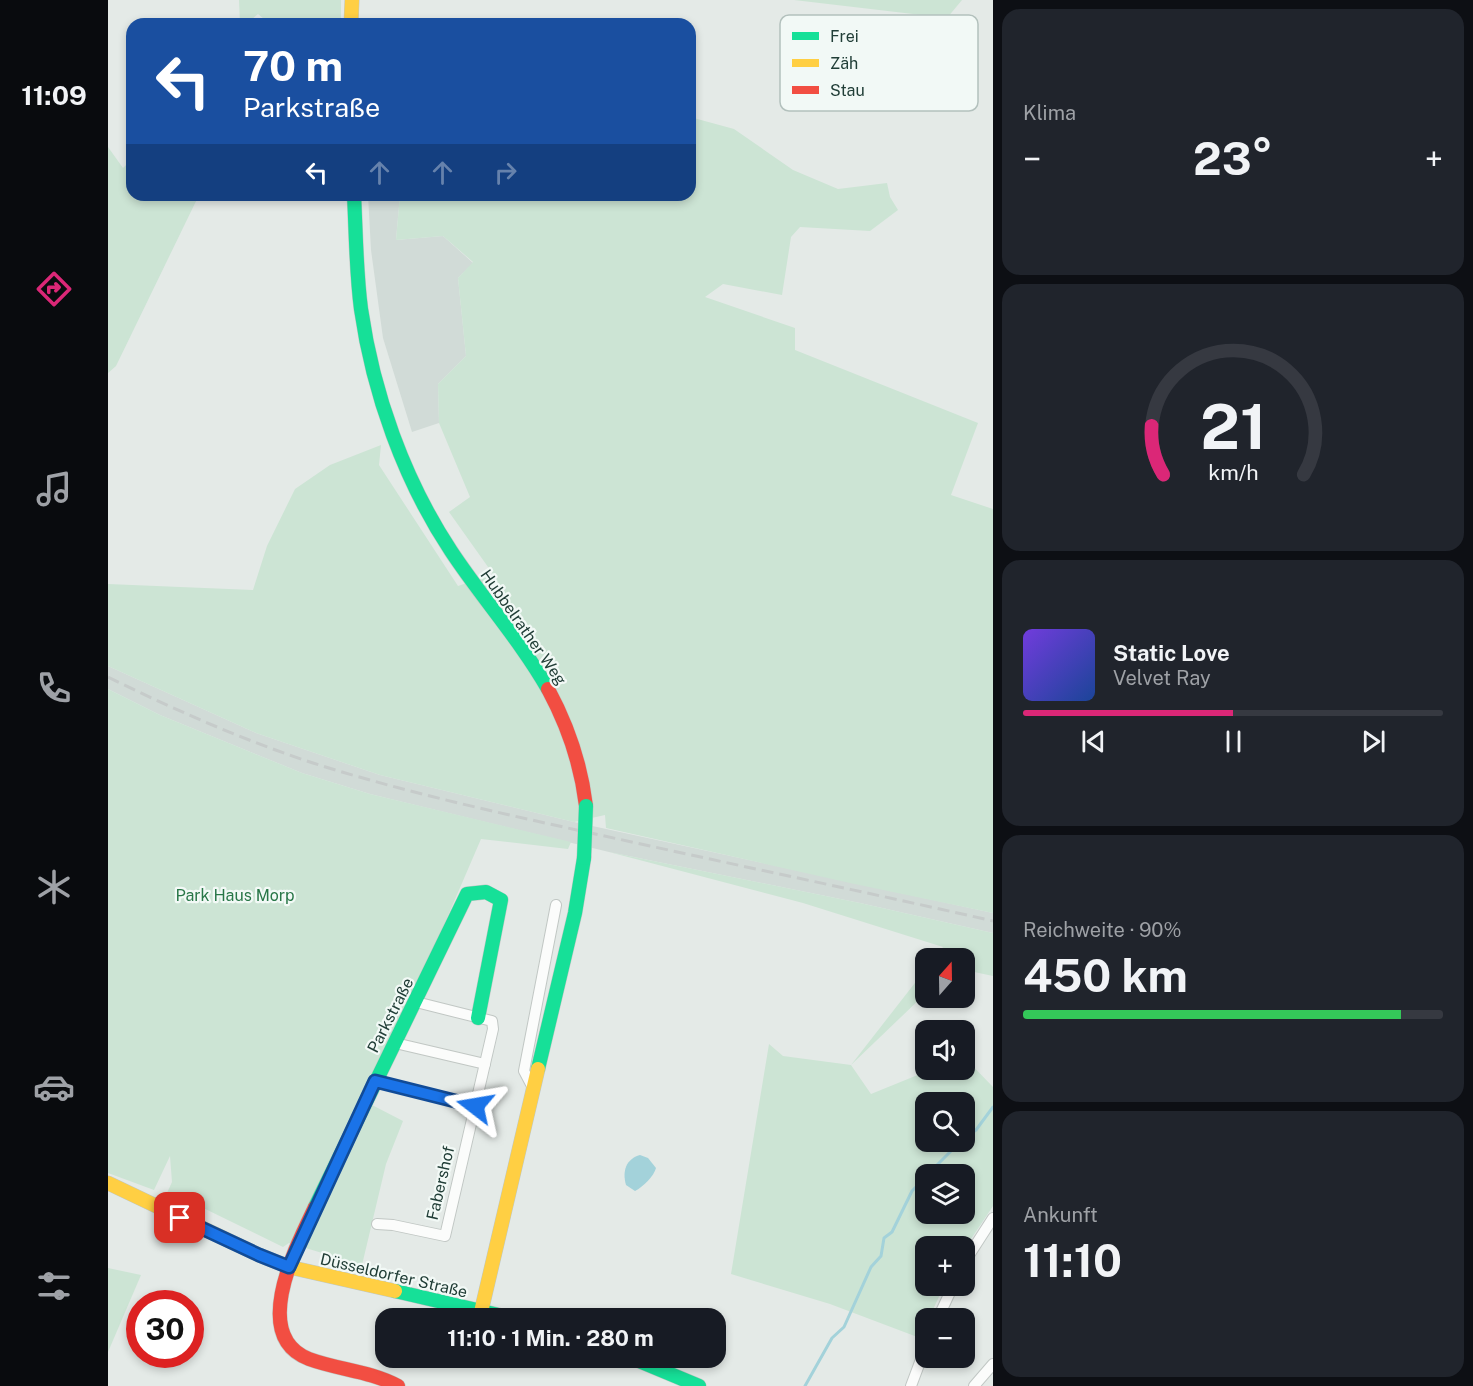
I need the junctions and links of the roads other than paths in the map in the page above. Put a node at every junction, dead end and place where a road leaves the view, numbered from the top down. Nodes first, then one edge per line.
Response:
1 (352, 0) edge
2 (351, 18) edge
3 (354, 201) edge
4 (556, 905) dead end
5 (416, 1002) junction
6 (478, 1018) junction
7 (395, 1043) junction
8 (485, 1064) junction
9 (375, 1081) junction
10 (533, 1089) junction
11 (475, 1106) junction
12 (108, 1183) edge
13 (993, 1218) edge
14 (377, 1224) dead end
15 (975, 1246) edge
16 (289, 1267) junction
17 (464, 1308) edge
18 (482, 1308) edge
19 (993, 1364) edge
20 (656, 1368) edge
21 (918, 1368) edge
22 (398, 1386) edge
23 (699, 1386) edge
24 (911, 1386) edge
25 (974, 1386) edge

1 - 2 street
3 - 10 street, Hubbelrather Weg, bridge
4 - 10 street, Hubbelrather Weg
5 - 6 street
5 - 6 street, Parkstraße
5 - 7 street, Parkstraße
6 - 8 street, Fabershof
7 - 8 street
7 - 9 street, Parkstraße
8 - 11 street, Fabershof
9 - 11 street
9 - 16 street, Parkstraße
10 - 18 street, Hubbelrather Weg
11 - 14 street, Fabershof
12 - 16 street, Düsseldorfer Straße
13 - 15 street
16 - 17 street, Düsseldorfer Straße
16 - 22 street, Parkstraße
19 - 25 street
20 - 23 street
21 - 24 street

